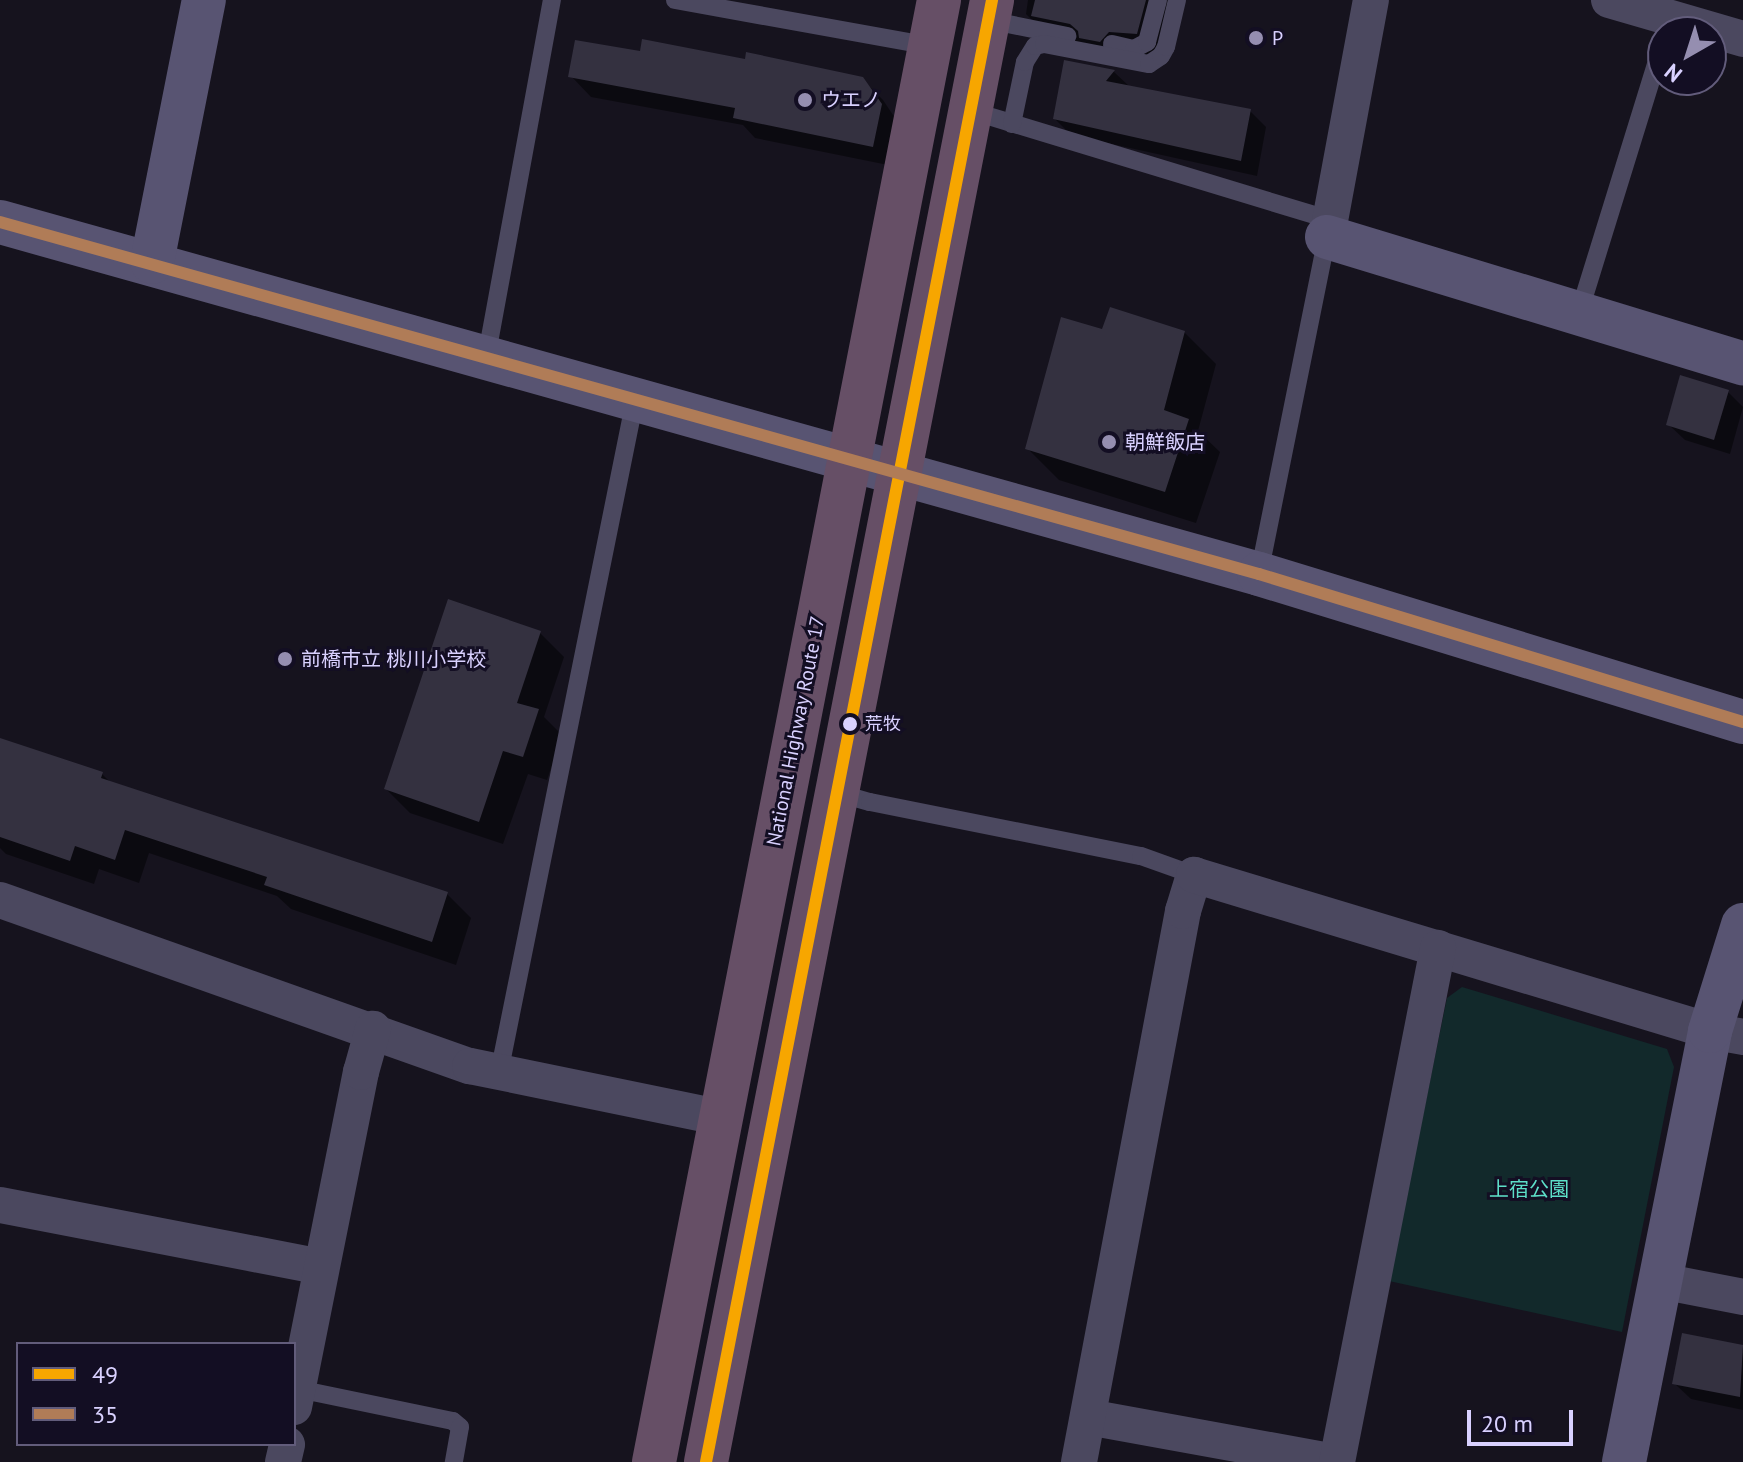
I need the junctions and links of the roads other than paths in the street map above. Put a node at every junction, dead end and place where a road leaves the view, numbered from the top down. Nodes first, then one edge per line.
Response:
1 (204, 0) edge
2 (552, 0) edge
3 (675, 0) edge
4 (939, 0) edge
5 (1158, 0) edge
6 (1177, 0) edge
7 (1371, 0) edge
8 (1609, 0) edge
9 (990, 10) edge
10 (1647, 21) edge
11 (930, 46) junction
12 (1647, 93) edge
13 (972, 111) junction
14 (1012, 124) junction
15 (0, 222) edge
16 (1329, 229) junction
17 (152, 262) junction
18 (1579, 313) junction
19 (486, 359) junction
20 (1743, 363) edge
21 (635, 400) junction
22 (850, 459) junction
23 (900, 472) junction
24 (1259, 574) junction
25 (1743, 722) edge
26 (838, 793) junction
27 (1194, 875) junction
28 (0, 900) edge
29 (1743, 925) edge
30 (1438, 948) junction
31 (373, 1029) junction
32 (1726, 1034) edge
33 (499, 1073) junction
34 (719, 1117) junction
35 (0, 1205) edge
36 (321, 1267) junction
37 (1661, 1281) junction
38 (1743, 1297) edge
39 (296, 1398) edge
40 (1088, 1417) junction
41 (454, 1462) edge
42 (654, 1462) edge
43 (706, 1462) edge
44 (1079, 1462) edge
45 (1336, 1462) edge
46 (1624, 1462) edge

1 - 17 main road
2 - 19 lane
3 - 11 lane
4 - 11 highway, National Highway Route 17
5 - 9 lane
6 - 14 lane
7 - 16 street
8 - 10 street
9 - 13 highway
11 - 22 highway, National Highway Route 17
12 - 18 lane
13 - 14 lane
13 - 23 highway
14 - 16 lane
15 - 17 main road
16 - 18 main road
16 - 24 lane
17 - 19 main road
18 - 20 main road
19 - 21 main road
21 - 22 main road
21 - 33 lane
22 - 23 main road
22 - 34 highway, National Highway Route 17
23 - 24 main road
23 - 26 highway
24 - 25 main road
26 - 27 lane
26 - 43 highway
27 - 30 street
27 - 40 street
28 - 31 street
29 - 32 main road
30 - 32 street
30 - 45 street
31 - 33 street
31 - 36 street
32 - 37 main road
33 - 34 street
34 - 42 highway, National Highway Route 17
35 - 36 street
36 - 39 street
37 - 38 street
37 - 46 main road
39 - 41 lane
40 - 44 street
40 - 45 street

